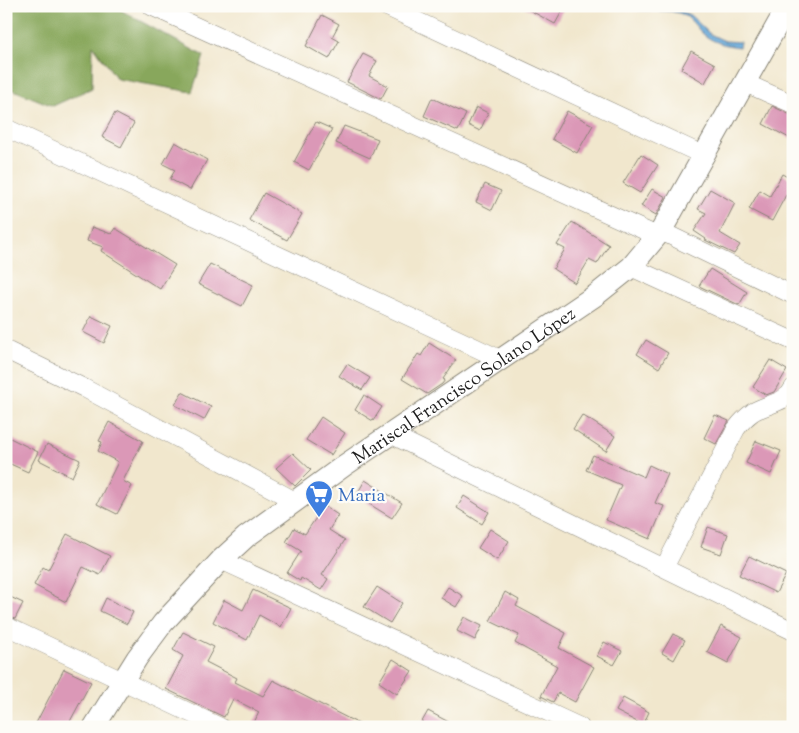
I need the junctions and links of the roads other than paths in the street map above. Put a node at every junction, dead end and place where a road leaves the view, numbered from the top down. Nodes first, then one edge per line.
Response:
1 (151, 6) edge
2 (385, 6) edge
3 (788, 6) edge
4 (744, 83) junction
5 (793, 104) edge
6 (6, 128) edge
7 (705, 156) junction
8 (659, 234) junction
9 (631, 266) junction
10 (793, 295) edge
11 (793, 342) edge
12 (6, 350) edge
13 (502, 360) junction
14 (793, 388) edge
15 (392, 435) junction
16 (295, 501) junction
17 (221, 560) junction
18 (664, 568) junction
19 (6, 626) edge
20 (793, 631) edge
21 (122, 680) junction
22 (94, 727) edge
23 (220, 727) edge
24 (580, 727) edge

1 - 8 street
2 - 7 street
3 - 4 main road, Mariscal Francisco Solano López
4 - 5 street
4 - 7 main road, Mariscal Francisco Solano López
6 - 13 street
7 - 8 main road, Mariscal Francisco Solano López
8 - 9 main road, Mariscal Francisco Solano López
8 - 10 street
9 - 11 street
9 - 13 main road, Mariscal Francisco Solano López
12 - 16 street
13 - 15 main road, Mariscal Francisco Solano López
14 - 18 street
15 - 16 main road, Mariscal Francisco Solano López
15 - 18 street
16 - 17 main road, Mariscal Francisco Solano López
17 - 21 main road, Mariscal Francisco Solano López
17 - 24 street
18 - 20 street
19 - 21 street
21 - 22 main road, Mariscal Francisco Solano López
21 - 23 street

